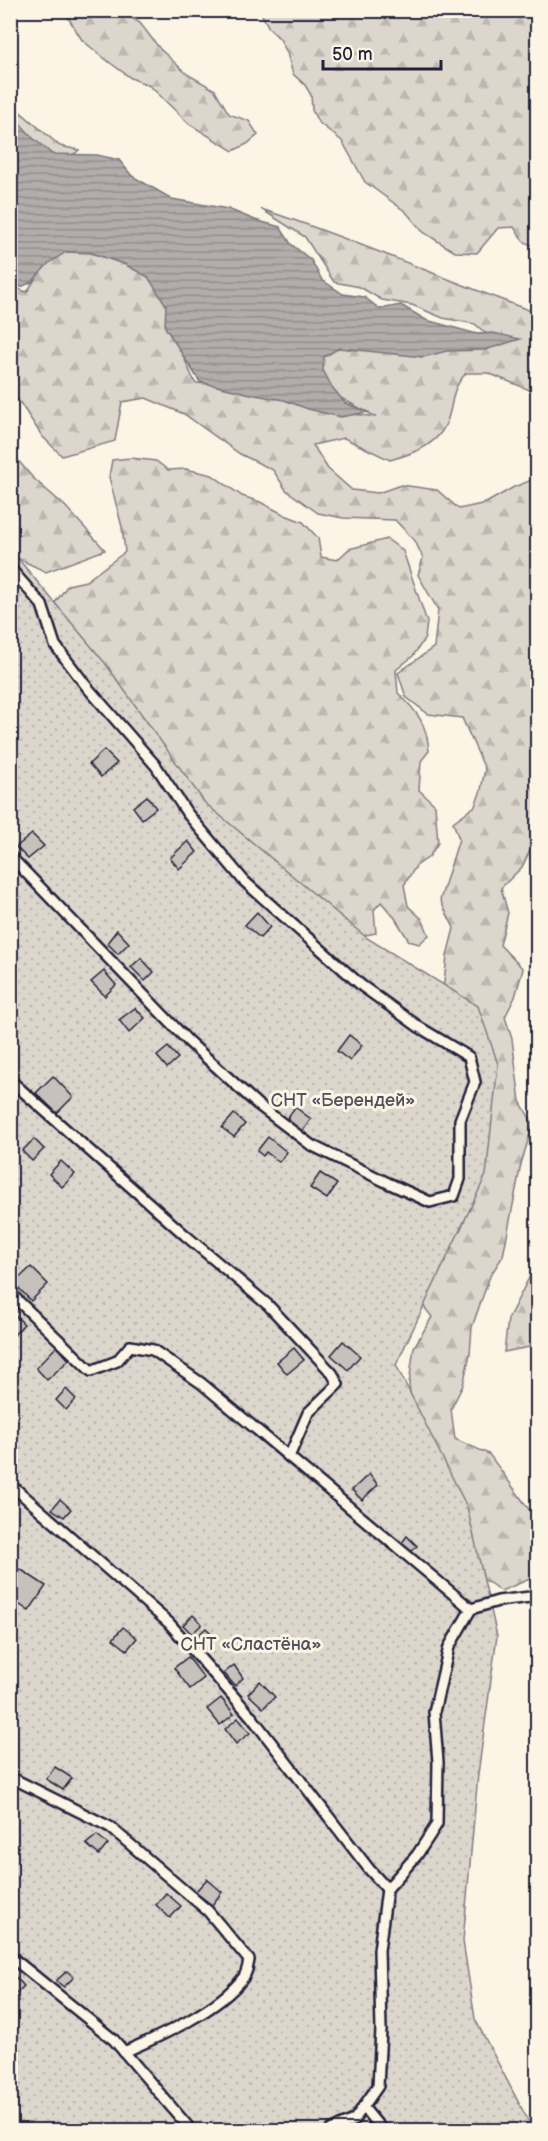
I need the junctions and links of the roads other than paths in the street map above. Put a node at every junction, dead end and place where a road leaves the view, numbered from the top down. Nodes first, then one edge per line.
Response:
1 (10, 568) edge
2 (10, 856) edge
3 (10, 1080) edge
4 (10, 1293) edge
5 (289, 1456) junction
6 (10, 1487) edge
7 (537, 1596) edge
8 (471, 1609) junction
9 (10, 1777) edge
10 (387, 1888) junction
11 (10, 1956) edge
12 (124, 2052) junction
13 (363, 2107) junction
14 (191, 2130) edge
15 (331, 2130) edge
16 (382, 2130) edge

1 - 2 lane
3 - 5 lane
4 - 5 lane
5 - 8 lane
6 - 10 lane
7 - 8 lane
8 - 10 lane
9 - 12 lane
10 - 13 lane
11 - 12 lane
12 - 14 lane
13 - 15 lane
13 - 16 lane

